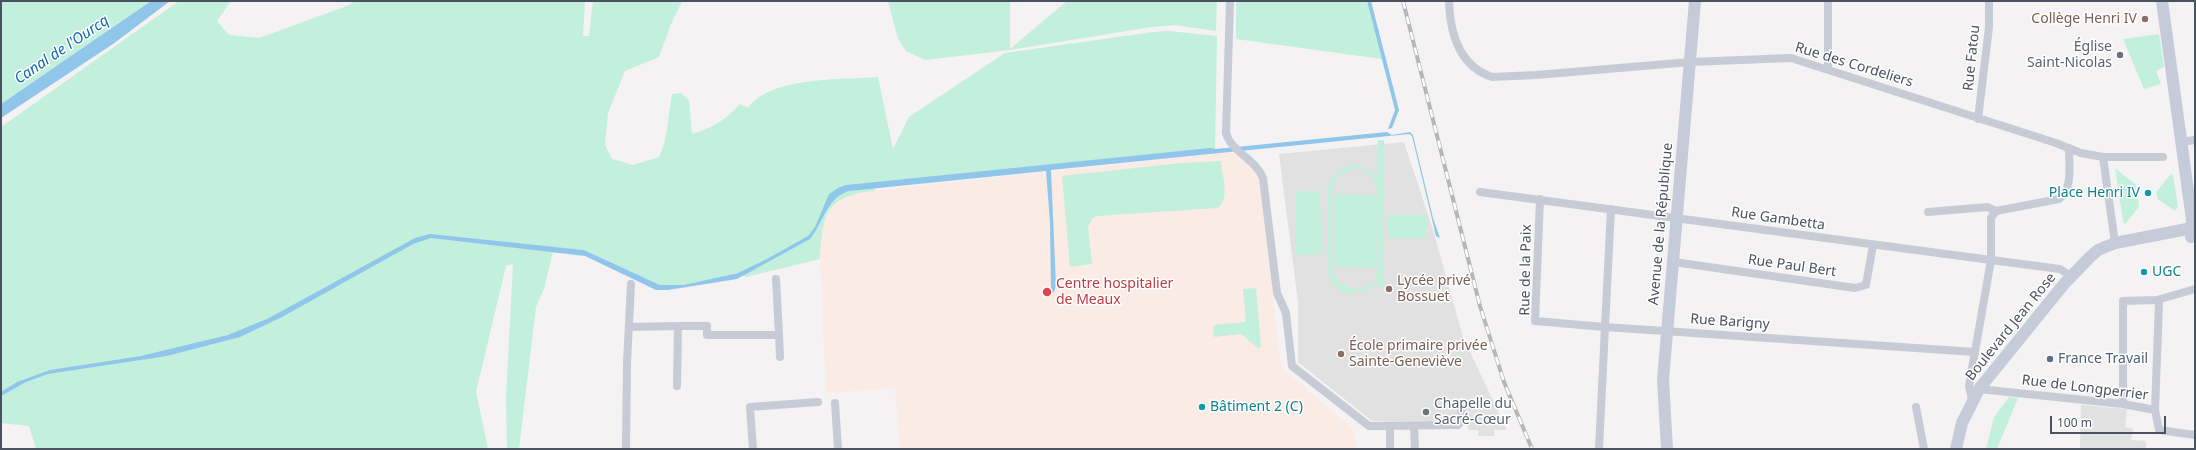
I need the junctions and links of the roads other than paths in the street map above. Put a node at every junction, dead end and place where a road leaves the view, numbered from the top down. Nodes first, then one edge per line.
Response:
1 (1230, 1) edge
2 (1449, 1) edge
3 (1695, 1) edge
4 (1828, 1) edge
5 (1989, 1) edge
6 (2162, 1) edge
7 (1690, 62) junction
8 (1828, 69) junction
9 (1978, 119) junction
10 (2195, 140) edge
11 (2181, 142) junction
12 (2069, 148) junction
13 (2105, 157) junction
14 (2163, 157) dead end
15 (1480, 192) dead end
16 (1540, 199) junction
17 (1611, 209) junction
18 (1996, 211) junction
19 (1928, 212) dead end
20 (1677, 218) junction
21 (2193, 236) edge
22 (2115, 243) junction
23 (1873, 245) junction
24 (1991, 260) junction
25 (1674, 262) junction
26 (2071, 276) junction
27 (776, 279) dead end
28 (631, 284) dead end
29 (2195, 289) edge
30 (2157, 300) junction
31 (629, 326) junction
32 (678, 326) junction
33 (1605, 327) junction
34 (1667, 330) junction
35 (779, 335) junction
36 (1975, 352) junction
37 (780, 357) dead end
38 (677, 386) dead end
39 (1979, 389) junction
40 (1972, 399) junction
41 (818, 402) dead end
42 (835, 404) dead end
43 (2124, 404) junction
44 (1916, 407) dead end
45 (2156, 410) junction
46 (1461, 411) dead end
47 (1390, 426) junction
48 (1414, 426) junction
49 (2195, 435) edge
50 (626, 449) edge
51 (753, 449) edge
52 (838, 449) edge
53 (1390, 449) edge
54 (1415, 449) edge
55 (1599, 449) edge
56 (1667, 449) edge
57 (1924, 449) edge
58 (1956, 449) edge

1 - 47 street
2 - 7 street, Rue des Cordeliers
3 - 7 street, Avenue de la République
4 - 8 street
5 - 9 street, Rue Fatou
6 - 11 street
7 - 8 street, Rue des Cordeliers
7 - 20 street, Avenue de la République
8 - 9 street, Rue des Cordeliers
9 - 12 street, Rue des Cordeliers
10 - 11 street
11 - 21 street
12 - 13 street, Rue des Cordeliers
12 - 18 street
13 - 14 street
13 - 22 street
15 - 16 street, Rue Gambetta
16 - 17 street, Rue Gambetta
16 - 33 street, Rue de la Paix
17 - 20 street, Rue Gambetta
17 - 33 street
18 - 19 street
18 - 24 street
20 - 23 street, Rue Gambetta
20 - 25 street, Avenue de la République
21 - 22 street
22 - 26 street, Boulevard Jean Rose
23 - 24 street, Rue Gambetta
23 - 25 street, Rue Paul Bert
24 - 26 street, Rue Gambetta
24 - 36 street
25 - 34 street, Avenue de la République
26 - 39 street, Boulevard Jean Rose
27 - 35 street
28 - 31 street
29 - 30 street
30 - 43 street
30 - 45 street
31 - 32 street
31 - 50 street
32 - 35 street
32 - 38 street
33 - 34 street, Rue Barigny
33 - 55 street
34 - 36 street, Rue Barigny
34 - 56 street, Avenue de la République
35 - 37 street
36 - 40 street
39 - 40 street, Boulevard Jean Rose
39 - 43 street, Rue de Longperrier
40 - 58 street, Boulevard Jean Rose
41 - 51 street
42 - 52 street
43 - 45 street, Rue de Longperrier
44 - 57 street
45 - 49 street, Rue de Longperrier
46 - 48 street
47 - 48 street
47 - 53 street
48 - 54 street

